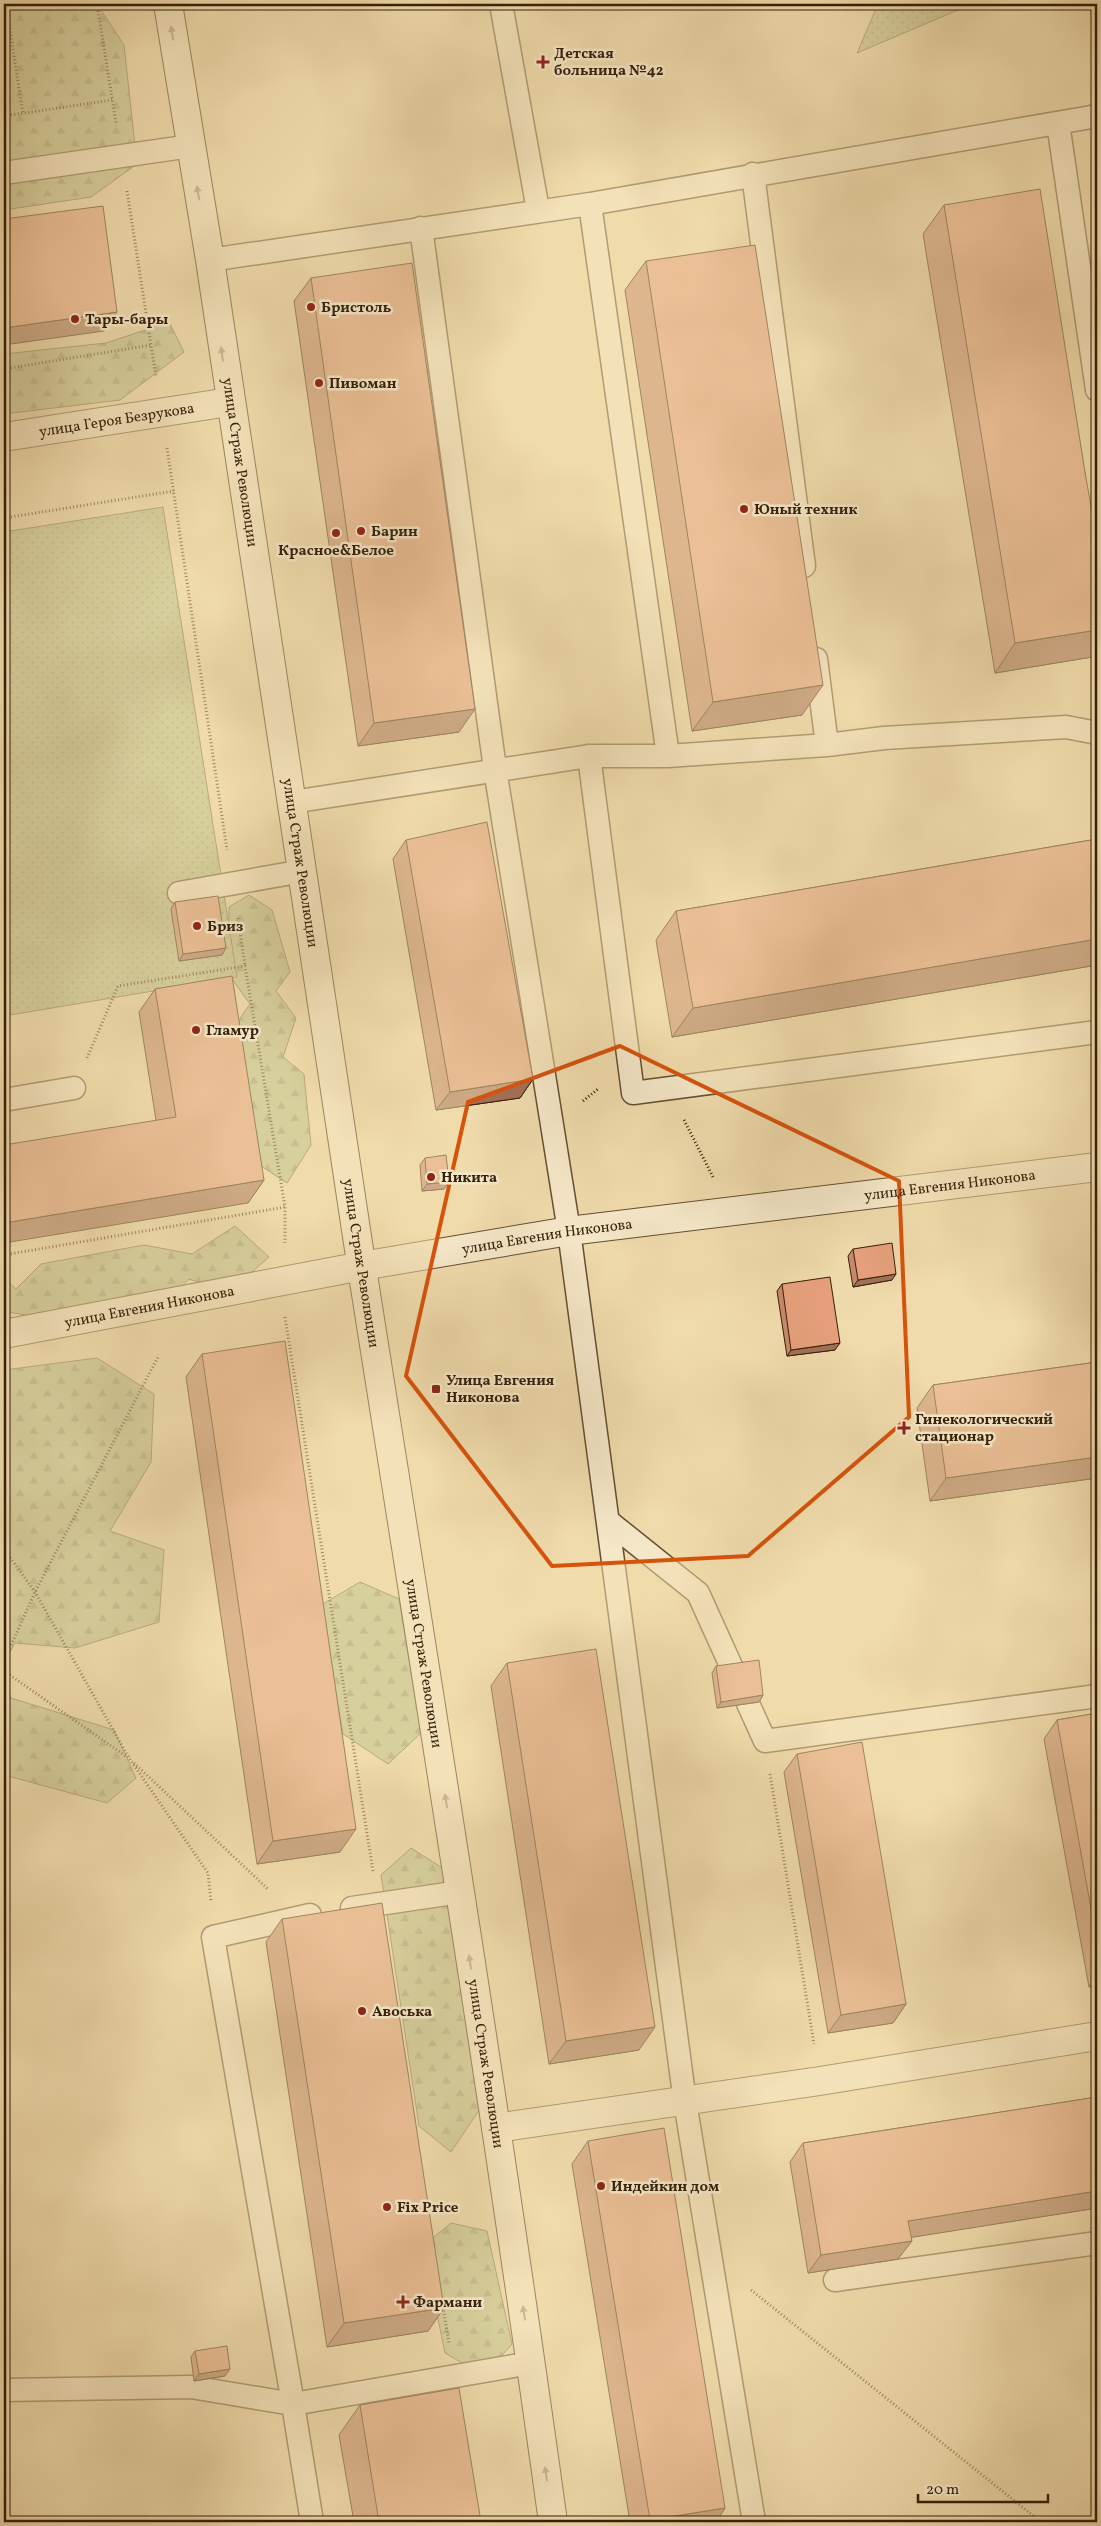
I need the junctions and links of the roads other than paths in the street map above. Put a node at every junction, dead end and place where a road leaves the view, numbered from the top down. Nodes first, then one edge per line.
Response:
1 (168, 4) edge
2 (501, 4) edge
3 (1097, 116) edge
4 (1058, 123) junction
5 (191, 146) junction
6 (4, 173) edge
7 (752, 174) junction
8 (590, 204) junction
9 (538, 210) junction
10 (421, 228) junction
11 (210, 260) junction
12 (1097, 390) edge
13 (230, 402) junction
14 (4, 437) edge
15 (807, 588) edge
16 (813, 637) edge
17 (1097, 734) edge
18 (827, 745) junction
19 (589, 756) junction
20 (668, 756) junction
21 (495, 770) junction
22 (292, 802) junction
23 (303, 871) junction
24 (179, 893) dead end
25 (1097, 1032) edge
26 (74, 1088) road end
27 (4, 1100) edge
28 (1097, 1167) edge
29 (569, 1231) junction
30 (362, 1266) junction
31 (4, 1334) edge
32 (608, 1522) junction
33 (1097, 1696) edge
34 (460, 1892) junction
35 (1097, 2036) edge
36 (685, 2102) junction
37 (496, 2128) junction
38 (1097, 2243) edge
39 (835, 2280) edge
40 (531, 2363) junction
41 (4, 2390) edge
42 (293, 2404) junction
43 (312, 2522) edge
44 (553, 2522) edge
45 (754, 2522) edge

5 -> 1 street, улица Страж Революции
2 - 9 lane
3 - 4 lane
4 - 7 lane
4 - 12 lane
5 - 6 lane
11 -> 5 street, улица Страж Революции
7 - 8 lane
7 - 15 lane
8 - 9 lane
8 - 20 lane
9 - 10 lane
10 - 11 lane
10 - 21 lane
13 -> 11 street, улица Страж Революции
13 - 14 street, улица Героя Безрукова
13 - 22 street, улица Страж Революции
16 - 18 lane
17 - 18 lane
18 - 20 lane
19 - 20 lane
19 - 21 lane
19 - 25 lane
21 - 22 lane
21 - 29 lane
22 - 23 street, улица Страж Революции
23 - 24 lane
23 - 30 street, улица Страж Революции
26 - 27 lane
28 - 29 street, улица Евгения Никонова
29 - 30 street, улица Евгения Никонова
29 - 32 lane
30 - 31 street, улица Евгения Никонова
34 -> 30 street, улица Страж Революции
32 - 33 lane
32 - 36 lane
37 -> 34 street, улица Страж Революции
34 - 42 lane
35 - 36 street
36 - 37 street
36 - 45 lane
40 -> 37 street, улица Страж Революции
38 - 39 lane
40 - 42 lane
44 -> 40 street, улица Страж Революции
41 - 42 lane
42 - 43 lane

